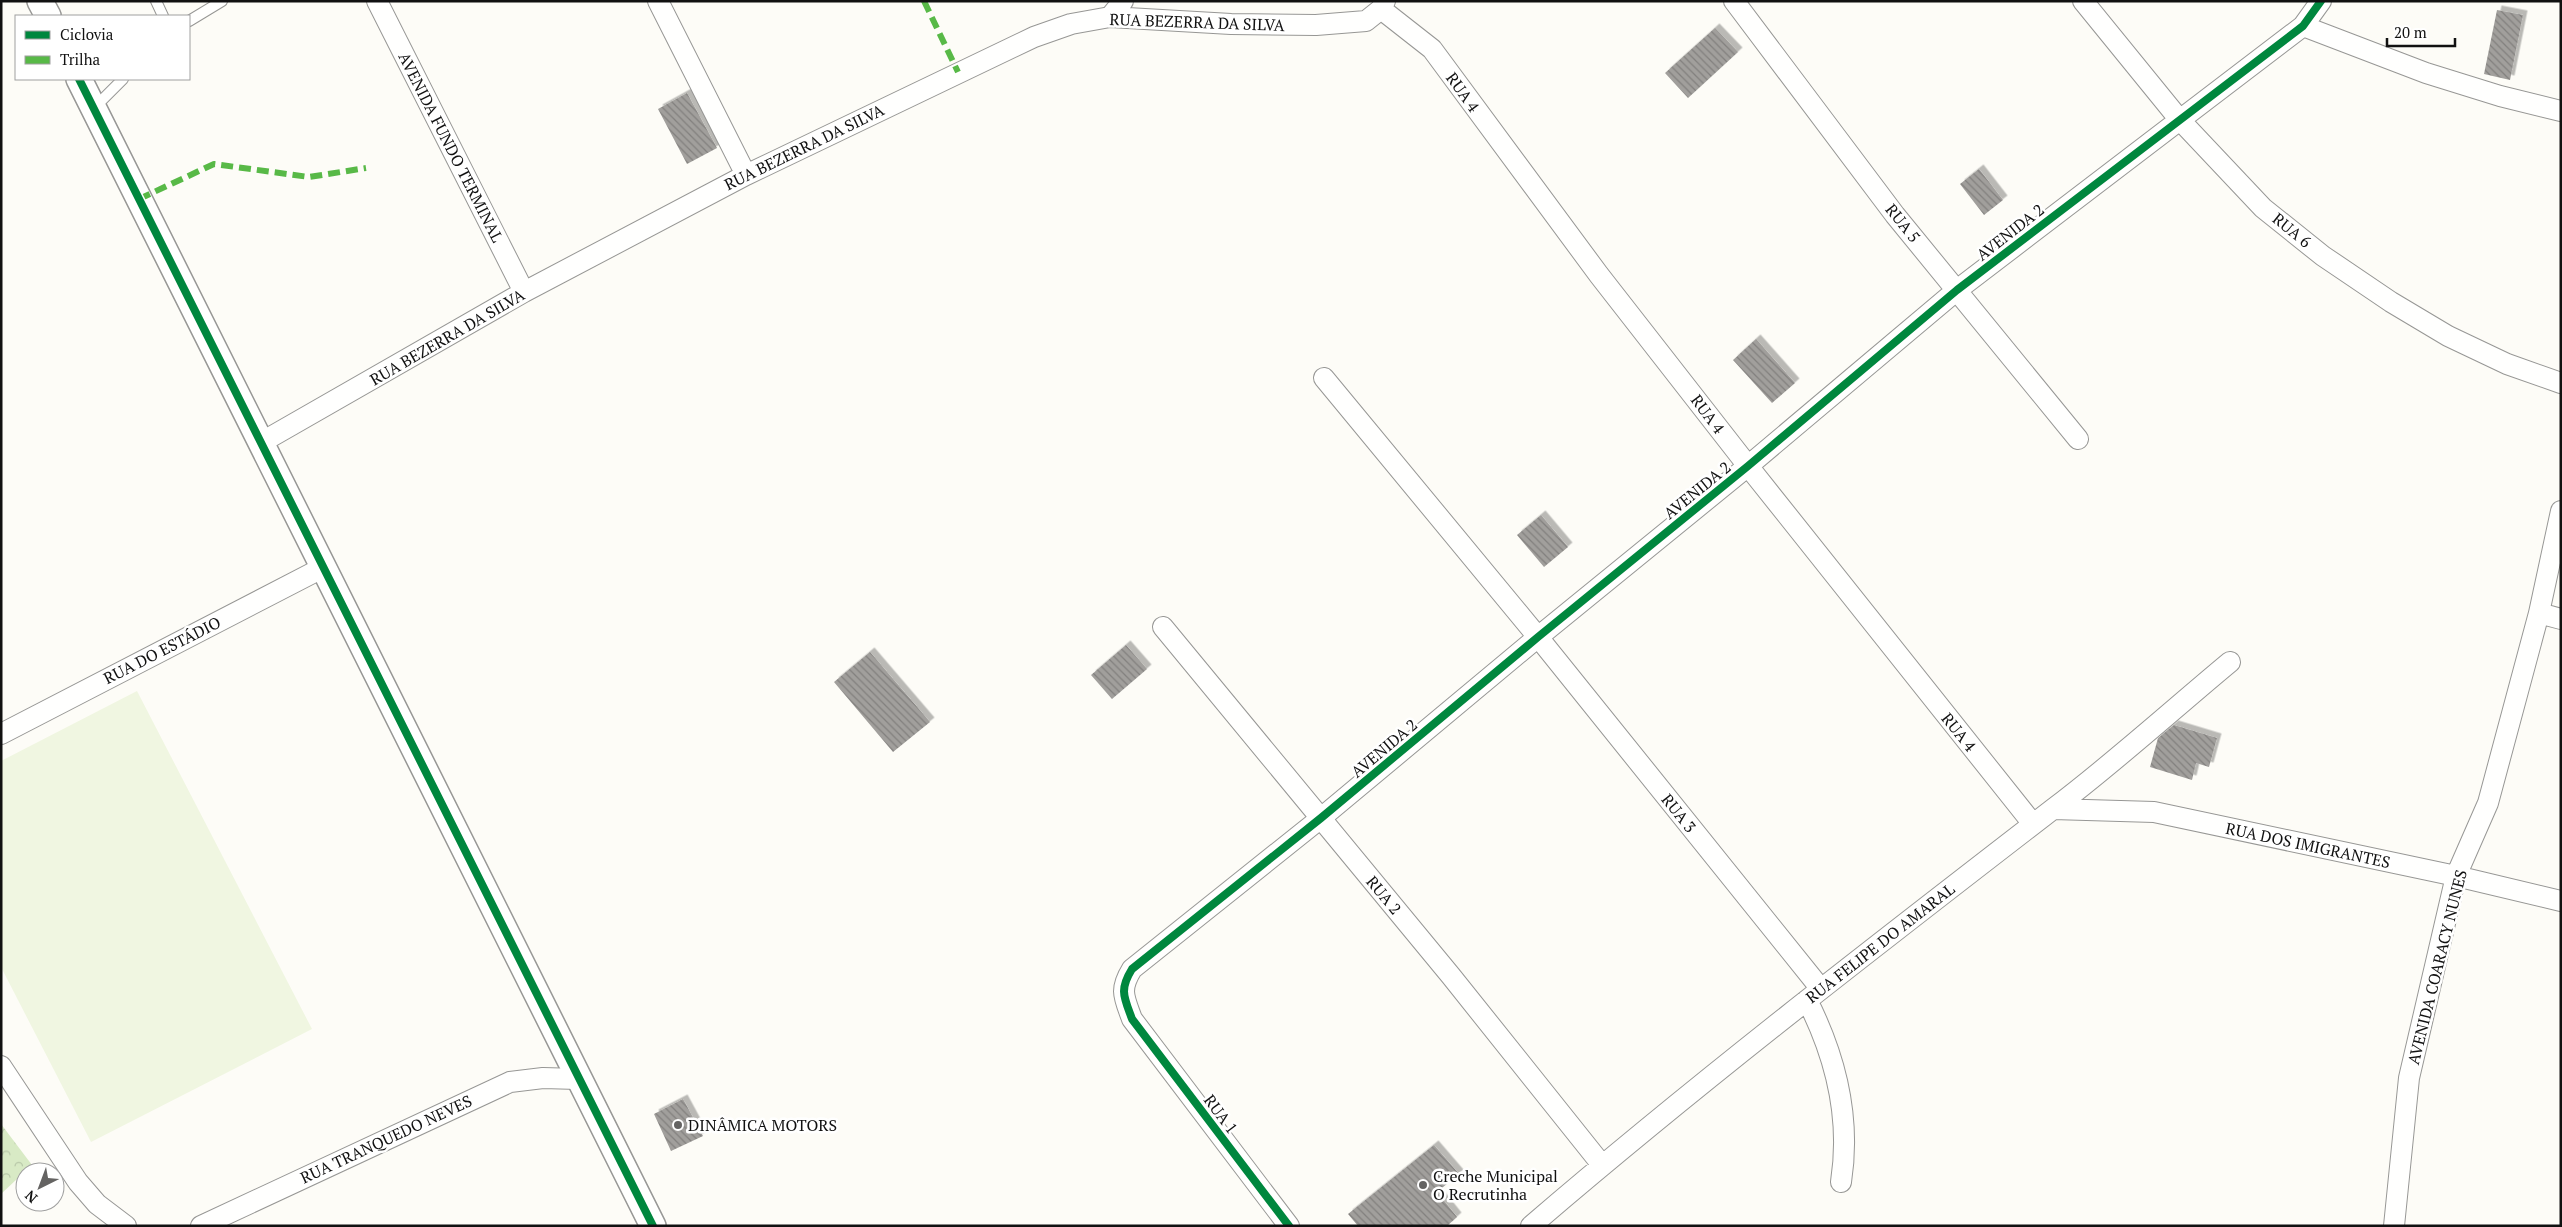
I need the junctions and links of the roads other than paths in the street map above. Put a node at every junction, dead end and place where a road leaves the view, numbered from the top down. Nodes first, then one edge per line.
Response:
1 (40, 1) edge
2 (156, 1) edge
3 (222, 1) edge
4 (377, 1) edge
5 (658, 1) edge
6 (1123, 1) edge
7 (1734, 1) edge
8 (2083, 1) edge
9 (2318, 4) edge
10 (1383, 5) edge
11 (47, 15) edge
12 (163, 15) edge
13 (1110, 17) junction
14 (190, 21) edge
15 (2303, 26) junction
16 (80, 80) edge
17 (123, 80) edge
18 (94, 108) junction
19 (2561, 111) edge
20 (2179, 120) junction
21 (746, 175) junction
22 (1957, 290) junction
23 (524, 292) junction
24 (1324, 378) dead end
25 (2561, 383) edge
26 (2078, 439) dead end
27 (262, 442) junction
28 (1748, 466) junction
29 (2561, 511) edge
30 (324, 567) junction
31 (2539, 613) junction
32 (2561, 618) edge
33 (1163, 627) dead end
34 (1538, 637) junction
35 (2230, 662) dead end
36 (1, 734) edge
37 (2053, 809) junction
38 (1321, 818) junction
39 (2033, 824) junction
40 (2456, 876) junction
41 (2561, 901) edge
42 (1814, 994) junction
43 (1132, 1019) joint
44 (1, 1066) edge
45 (578, 1079) junction
46 (1602, 1165) junction
47 (1841, 1182) dead end
48 (2398, 1225) edge
49 (126, 1226) edge
50 (201, 1226) edge
51 (653, 1226) edge
52 (1289, 1226) edge
53 (1531, 1226) edge

1 - 11 street
2 - 12 lane
3 - 14 lane
4 - 23 street, AVENIDA FUNDO TERMINAL
5 - 21 street
6 - 13 street
7 - 22 street, RUA 5
8 - 20 street, RUA 6
9 - 15 street, AVENIDA 2
10 - 13 street, RUA BEZERRA DA SILVA
10 - 28 street, RUA 4
13 - 21 street, RUA BEZERRA DA SILVA
15 - 19 street
15 - 20 street, AVENIDA 2
16 - 18 street
17 - 18 lane
18 - 27 street
20 - 22 street, AVENIDA 2
20 - 25 street, RUA 6
21 - 23 street, RUA BEZERRA DA SILVA
22 - 26 street, RUA 5
22 - 28 street, AVENIDA 2
23 - 27 street, RUA BEZERRA DA SILVA
24 - 34 street, RUA 3
27 - 30 street
28 - 34 street, AVENIDA 2
28 - 39 street, RUA 4
29 - 31 street, AVENIDA COARACY NUNES
30 - 36 street, RUA DO ESTÁDIO
30 - 45 street
31 - 32 street
31 - 40 street, AVENIDA COARACY NUNES
33 - 38 street, RUA 2
34 - 38 street, AVENIDA 2
34 - 42 street, RUA 3
35 - 37 street, RUA FELIPE DO AMARAL
37 - 39 street, RUA FELIPE DO AMARAL
37 - 40 street, RUA DOS IMIGRANTES
38 - 43 street, AVENIDA 2
38 - 46 street, RUA 2
39 - 42 street, RUA FELIPE DO AMARAL
40 - 41 street, RUA DOS IMIGRANTES
40 - 48 street, AVENIDA COARACY NUNES
42 - 46 street, RUA FELIPE DO AMARAL
42 - 47 street, RUA 3
43 - 52 street, RUA 1
44 - 49 street
45 - 50 street, RUA TRANQUEDO NEVES
45 - 51 street
46 - 53 street, RUA FELIPE DO AMARAL

